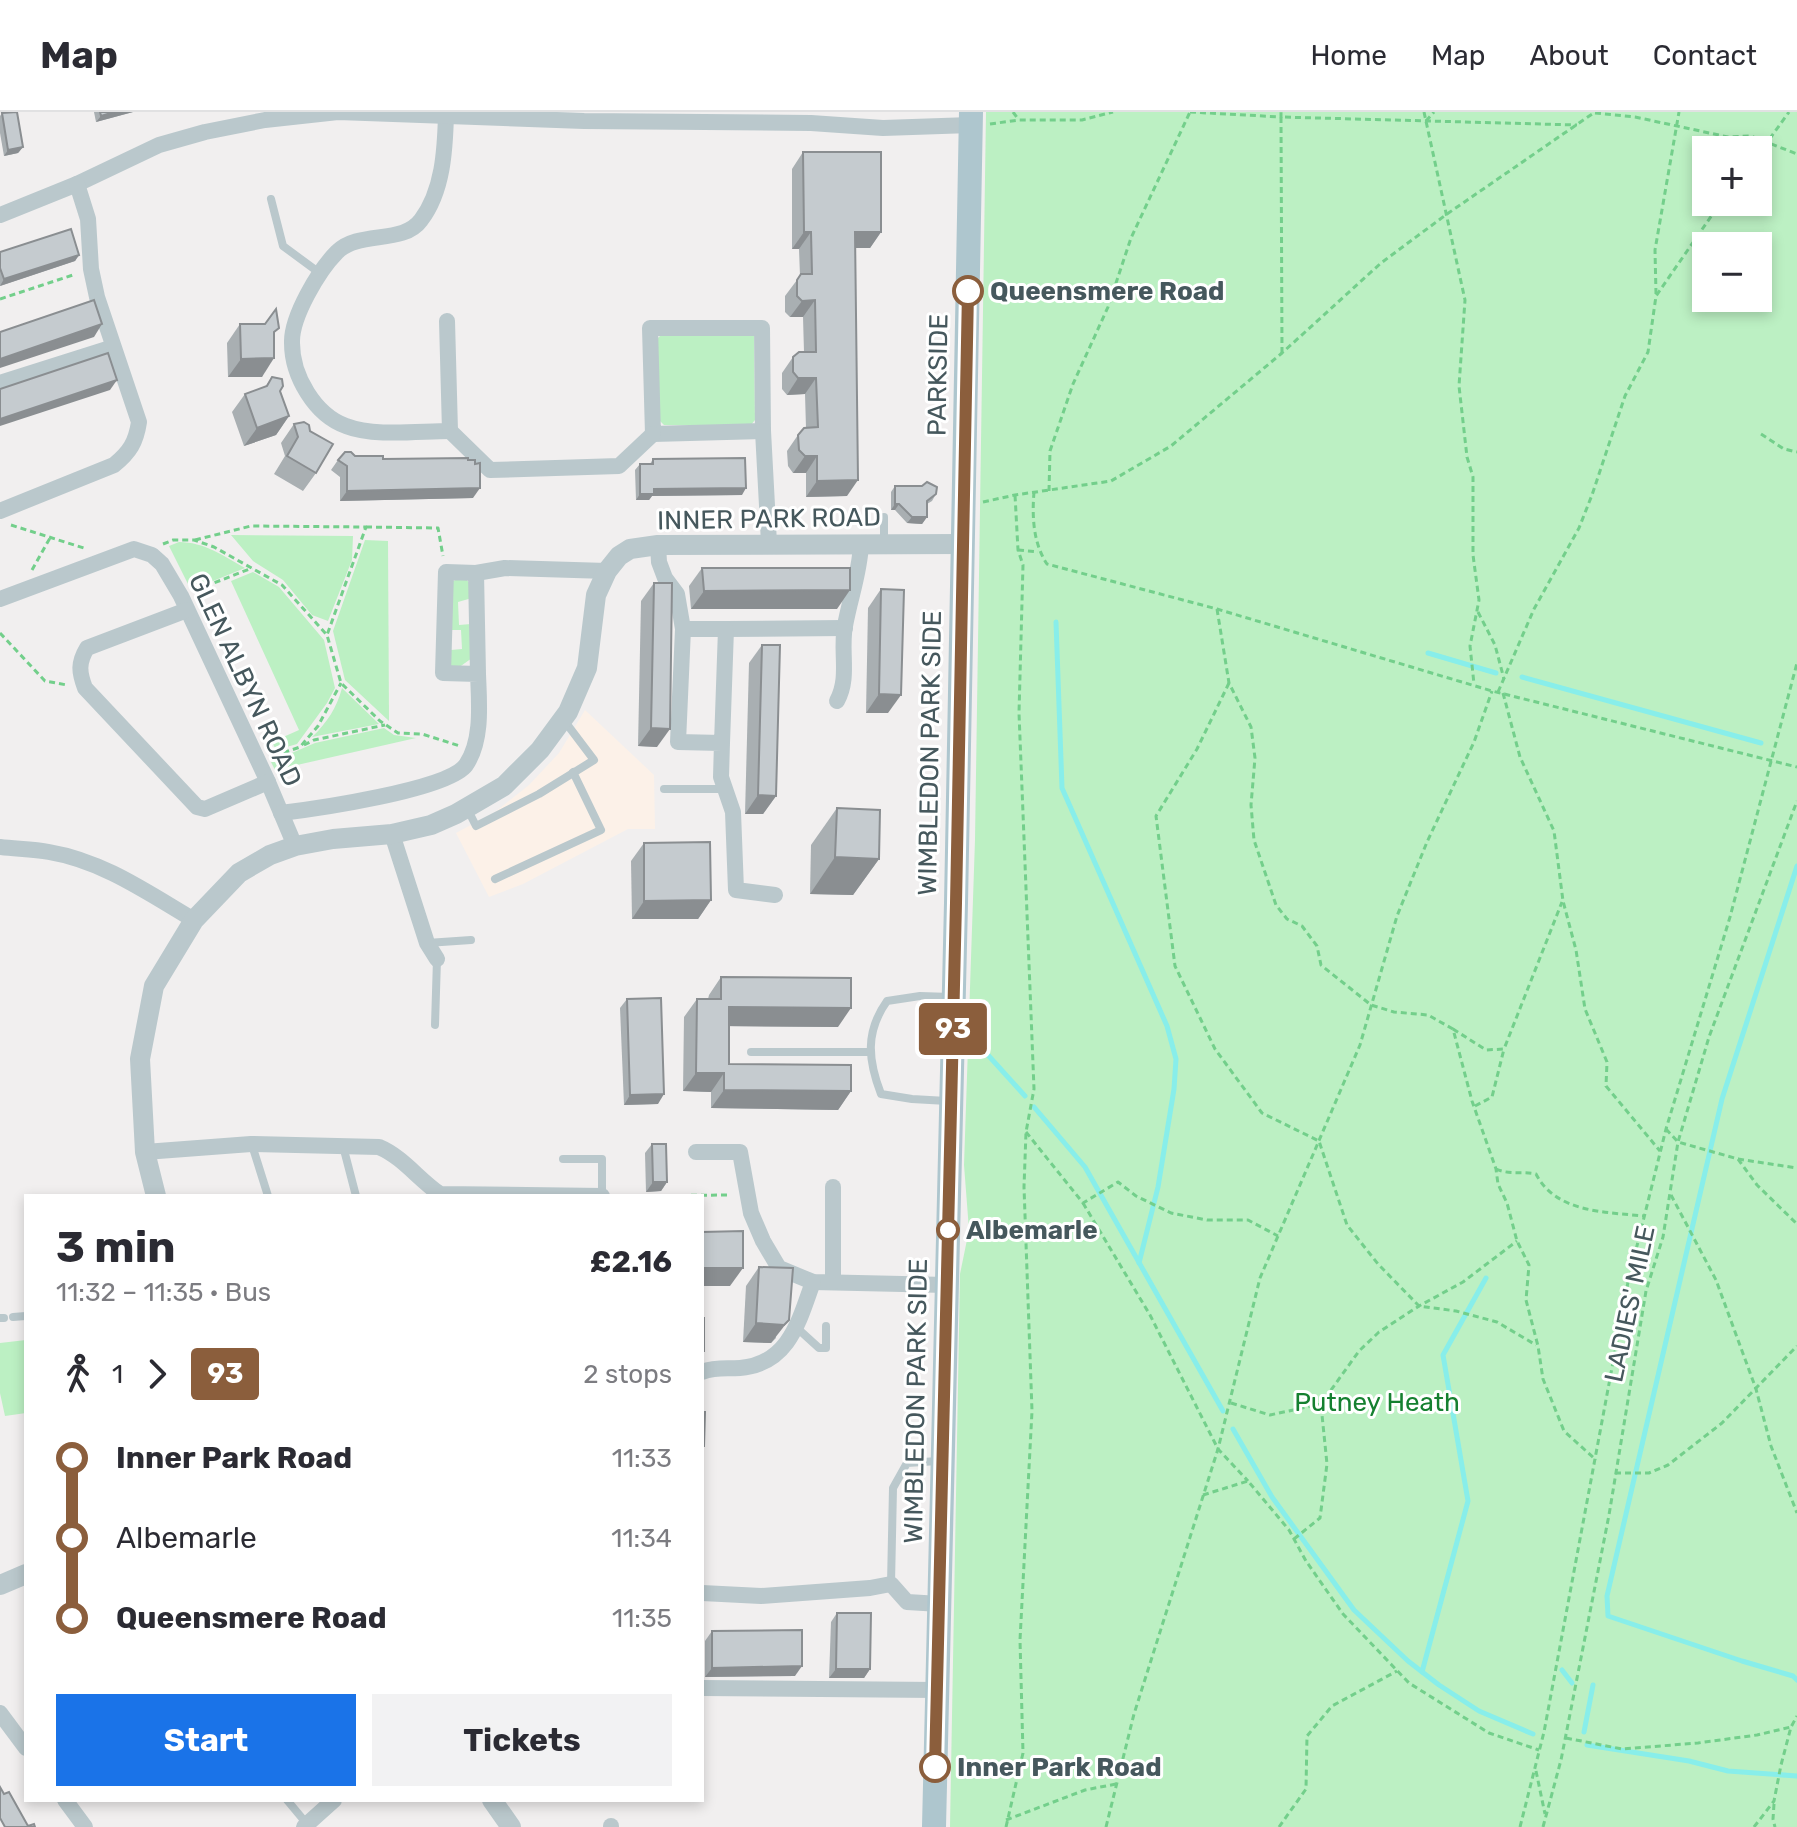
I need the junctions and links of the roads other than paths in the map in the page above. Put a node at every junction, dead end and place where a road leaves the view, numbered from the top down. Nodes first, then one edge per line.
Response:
1 (338, 112) edge
2 (446, 115) junction
3 (584, 117) edge
4 (971, 118) edge
5 (77, 184) junction
6 (271, 199) dead end
7 (0, 215) edge
8 (321, 274) junction
9 (447, 321) dead end
10 (113, 347) junction
11 (0, 383) edge
12 (450, 431) junction
13 (763, 431) junction
14 (653, 434) junction
15 (4, 517) edge
16 (884, 517) dead end
17 (769, 543) junction
18 (861, 544) junction
19 (884, 544) junction
20 (962, 544) junction
21 (658, 545) junction
22 (607, 571) junction
23 (476, 573) junction
24 (0, 599) edge
25 (184, 603) junction
26 (845, 628) junction
27 (683, 629) junction
28 (726, 629) junction
29 (478, 674) junction
30 (837, 701) dead end
31 (563, 718) junction
32 (722, 743) junction
33 (573, 772) junction
34 (268, 782) junction
35 (724, 786) junction
36 (664, 789) dead end
37 (467, 808) junction
38 (281, 813) junction
39 (392, 834) junction
40 (295, 846) junction
41 (0, 847) edge
42 (495, 879) dead end
43 (775, 895) dead end
44 (194, 920) junction
45 (471, 940) dead end
46 (427, 943) junction
47 (437, 959) joint
48 (954, 997) junction
49 (435, 1025) dead end
50 (751, 1052) dead end
51 (871, 1052) junction
52 (951, 1101) junction
53 (251, 1144) junction
54 (343, 1145) junction
55 (145, 1152) junction
56 (696, 1152) dead end
57 (563, 1159) dead end
58 (833, 1187) dead end
59 (156, 1194) edge
60 (267, 1194) edge
61 (355, 1194) edge
62 (440, 1194) edge
63 (602, 1194) edge
64 (813, 1282) junction
65 (833, 1282) junction
66 (947, 1285) junction
67 (826, 1326) dead end
68 (797, 1328) junction
69 (704, 1371) edge
70 (943, 1461) junction
71 (24, 1575) edge
72 (891, 1584) junction
73 (0, 1585) edge
74 (704, 1593) edge
75 (940, 1604) junction
76 (704, 1688) edge
77 (937, 1690) junction
78 (0, 1713) edge
79 (24, 1745) edge
80 (66, 1802) edge
81 (288, 1802) edge
82 (332, 1802) edge
83 (493, 1802) edge
84 (305, 1826) edge
85 (85, 1827) edge
86 (511, 1827) edge
87 (934, 1827) edge

1 - 2 street
1 - 5 street
2 - 3 street
2 - 8 street
3 - 4 street
4 - 20 main road, PARKSIDE
5 - 7 street
5 - 10 street
6 - 8 lane
8 - 12 street
9 - 12 street
10 - 11 street
10 - 15 street
12 - 14 street
13 - 14 street
13 - 14 street
13 - 17 street
16 - 19 lane
17 - 18 street, INNER PARK ROAD
17 - 21 street, INNER PARK ROAD
18 - 19 street, INNER PARK ROAD
18 - 26 street
19 - 20 street, INNER PARK ROAD
20 - 48 main road, WIMBLEDON PARK SIDE
21 - 22 street, INNER PARK ROAD
21 - 27 street
22 - 23 street
22 - 31 street
23 - 29 street
23 - 29 street
24 - 25 street, GLEN ALBYN ROAD
25 - 34 street, GLEN ALBYN ROAD
25 - 34 street
26 - 28 street
26 - 30 street
27 - 28 street
27 - 32 street
28 - 32 street
29 - 38 street
31 - 33 lane
31 - 37 street
32 - 35 street
33 - 37 lane
33 - 42 lane
34 - 38 street, GLEN ALBYN ROAD
35 - 36 lane
35 - 43 street
37 - 39 street
38 - 40 street, GLEN ALBYN ROAD
39 - 40 street
39 - 46 street
40 - 44 street
41 - 44 street
44 - 55 street
45 - 46 lane
46 - 47 street
47 - 49 lane
48 - 51 lane
48 - 52 main road, WIMBLEDON PARK SIDE
50 - 51 lane
51 - 52 lane
52 - 66 main road, WIMBLEDON PARK SIDE
53 - 54 street
53 - 55 street
53 - 60 lane
54 - 61 lane
54 - 62 street
55 - 59 street
56 - 64 street
57 - 63 lane
58 - 65 street
64 - 65 street
64 - 68 street
65 - 66 street
66 - 70 main road, WIMBLEDON PARK SIDE
67 - 68 lane
68 - 69 street
70 - 72 lane
70 - 75 main road, WIMBLEDON PARK SIDE
71 - 73 street
72 - 74 street
72 - 75 street
75 - 77 main road, WIMBLEDON PARK SIDE
76 - 77 street
77 - 87 main road, WIMBLEDON PARK SIDE
78 - 79 street
80 - 85 street
81 - 84 lane
82 - 84 street
83 - 86 street

